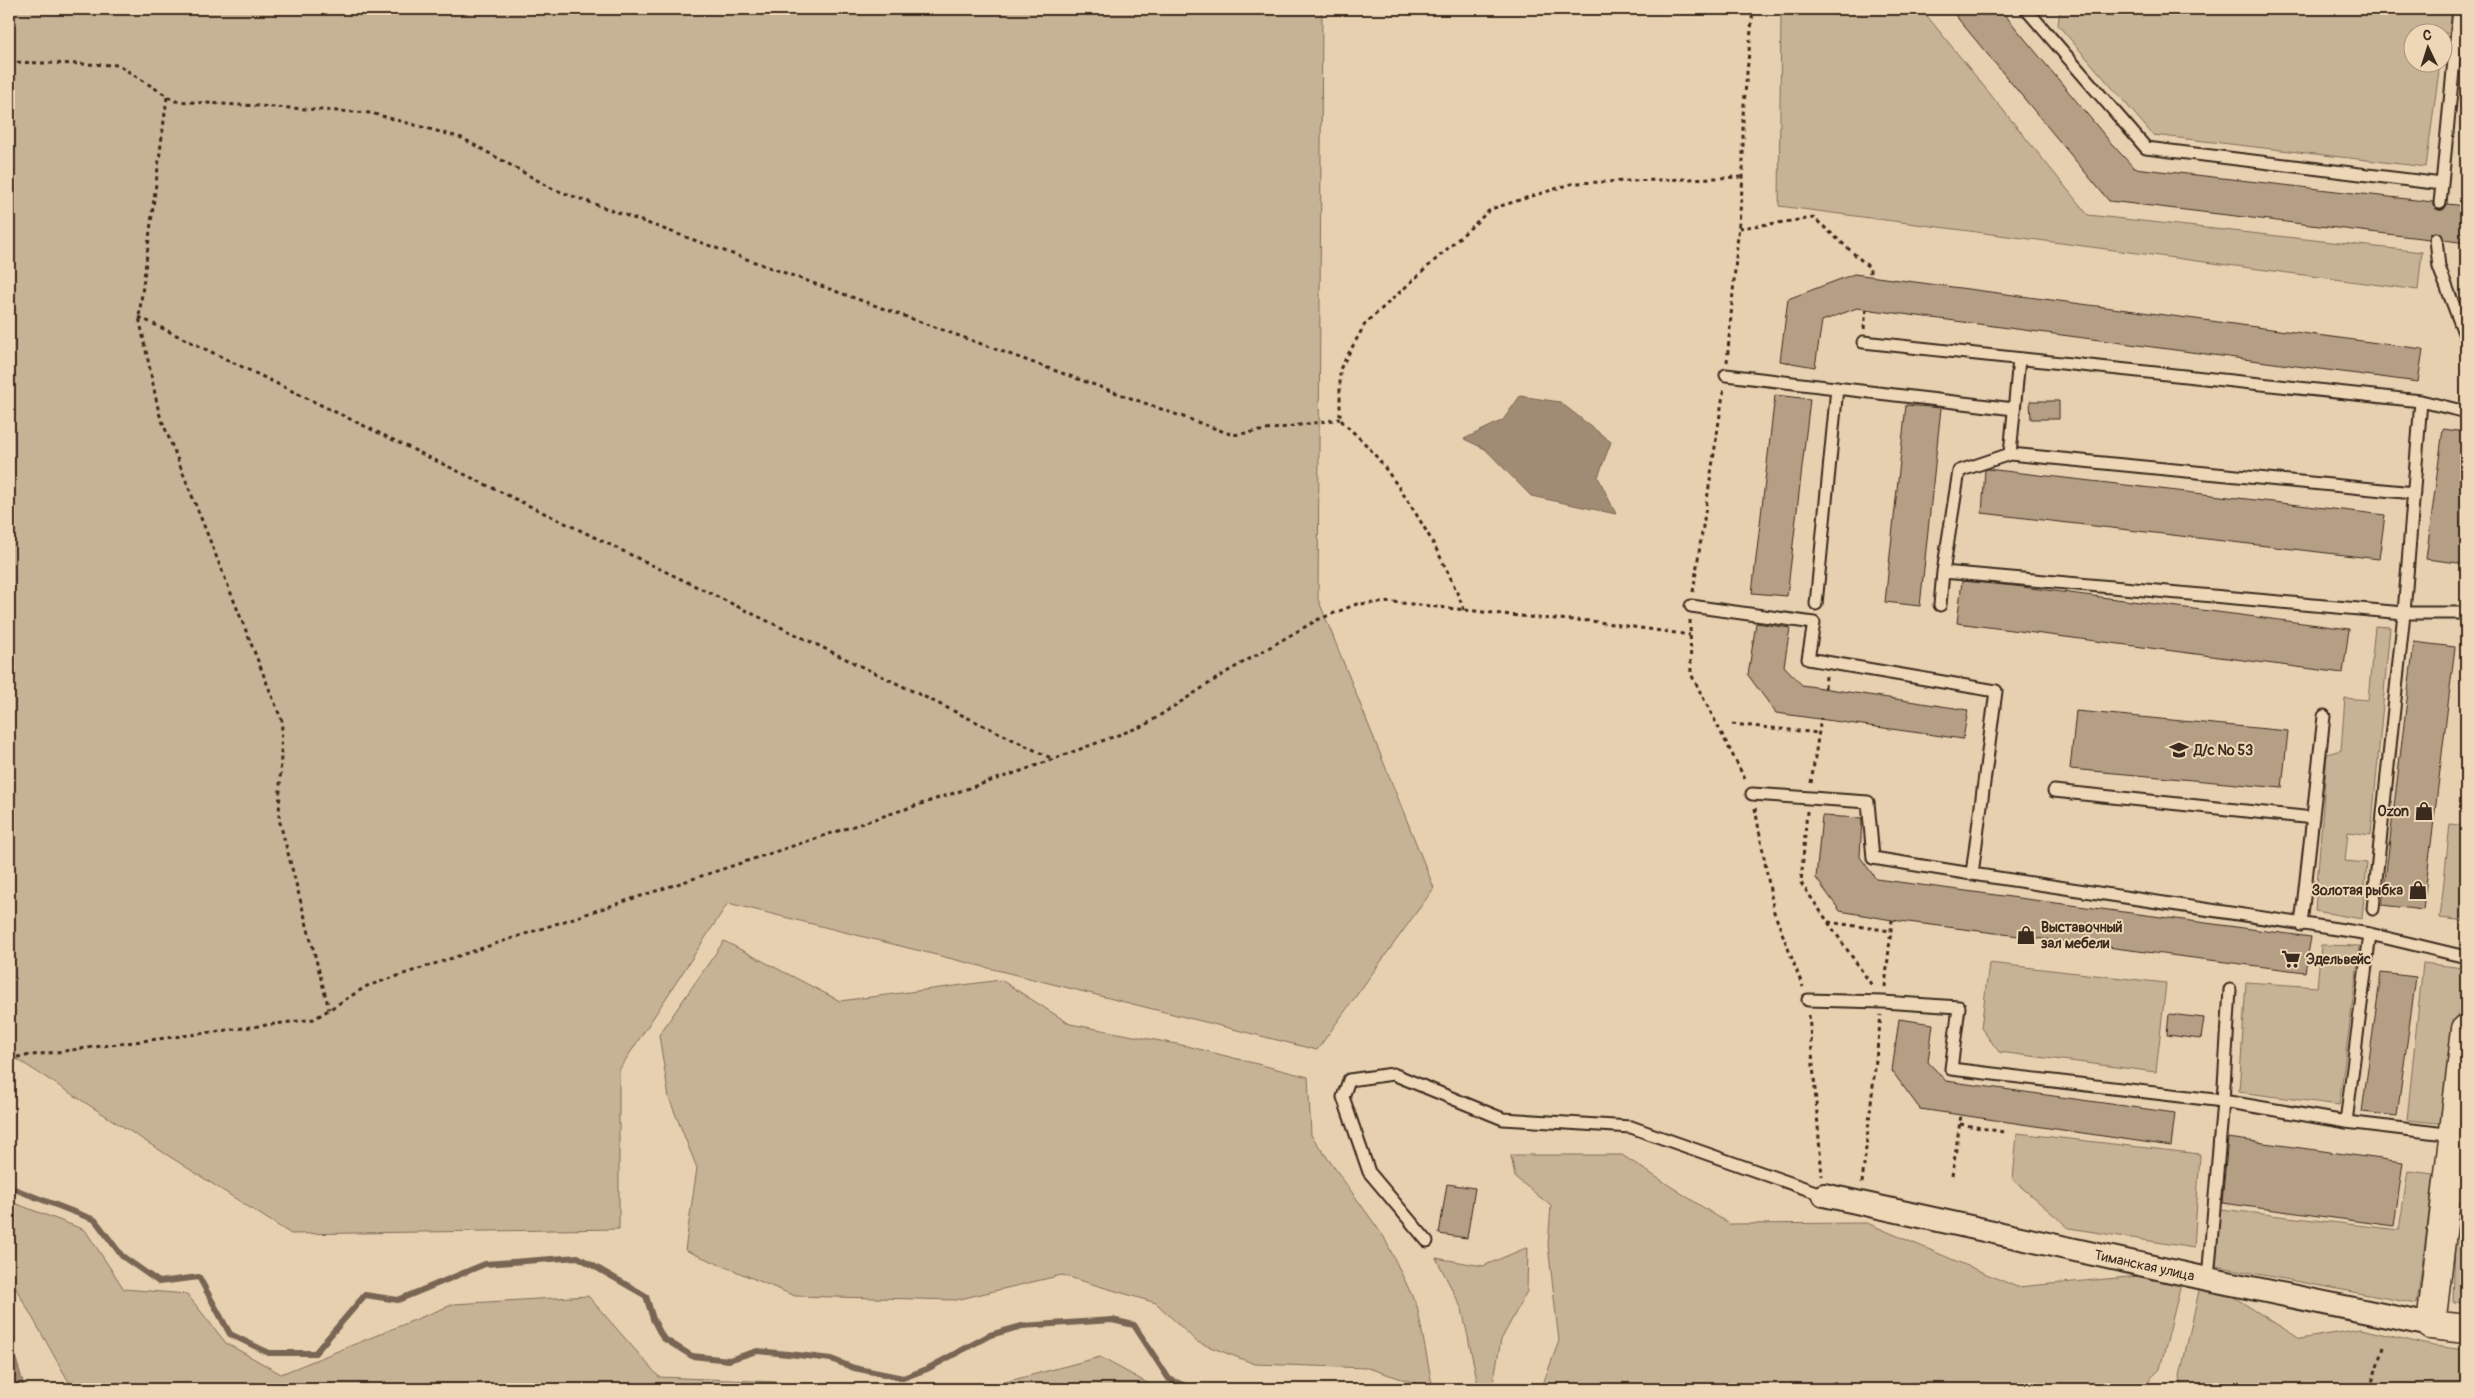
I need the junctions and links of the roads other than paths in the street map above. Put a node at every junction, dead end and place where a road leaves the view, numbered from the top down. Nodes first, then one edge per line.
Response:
1 (2026, 9) edge
2 (2458, 9) edge
3 (2442, 184) junction
4 (2440, 203) dead end
5 (2436, 240) dead end
6 (2466, 338) edge
7 (1863, 342) dead end
8 (2019, 359) junction
9 (1726, 375) dead end
10 (1837, 388) junction
11 (2421, 401) junction
12 (2014, 409) junction
13 (2466, 412) edge
14 (2010, 454) junction
15 (2414, 493) junction
16 (1943, 572) junction
17 (1816, 604) dead end
18 (1940, 605) dead end
19 (1691, 606) dead end
20 (2466, 613) edge
21 (2404, 614) junction
22 (2324, 716) dead end
23 (2054, 791) dead end
24 (1752, 794) dead end
25 (2312, 818) junction
26 (1972, 874) junction
27 (2373, 909) dead end
28 (2301, 925) junction
29 (2370, 934) junction
30 (2466, 957) edge
31 (2230, 990) dead end
32 (1808, 1000) dead end
33 (2466, 1029) edge
34 (2464, 1068) edge
35 (2223, 1101) junction
36 (2346, 1122) junction
37 (2454, 1135) junction
38 (1824, 1196) joint
39 (1426, 1241) dead end
40 (2208, 1279) junction
41 (2431, 1324) junction
42 (2466, 1329) edge

1 - 3 lane
2 - 3 lane
3 - 4 lane
5 - 6 lane
7 - 8 lane
8 - 11 lane
8 - 12 lane
9 - 10 lane
10 - 12 lane
10 - 17 lane
11 - 13 lane
11 - 15 lane
12 - 14 lane
14 - 15 lane
14 - 16 lane
15 - 21 lane
16 - 18 lane
16 - 21 lane
19 - 26 lane
20 - 21 lane
21 - 27 lane
22 - 25 lane
23 - 25 lane
24 - 26 lane
25 - 28 lane
26 - 28 lane
28 - 29 lane
29 - 30 lane
29 - 36 lane
31 - 35 lane
32 - 35 lane
33 - 34 street
34 - 37 street
35 - 36 lane
35 - 40 lane
36 - 37 lane
37 - 41 street
38 - 39 lane
38 - 40 street, Тиманская улица
40 - 41 street, Тиманская улица
41 - 42 street, Тиманская улица

